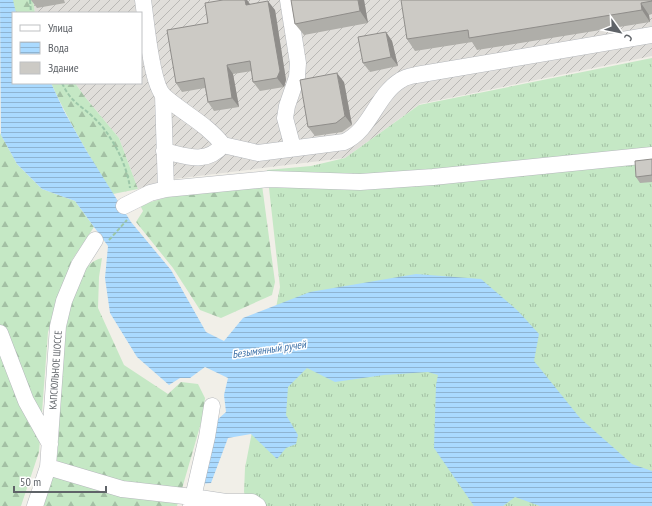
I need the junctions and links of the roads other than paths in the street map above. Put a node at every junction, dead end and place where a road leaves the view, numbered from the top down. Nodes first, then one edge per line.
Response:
1 (143, 0) edge
2 (288, 0) edge
3 (652, 34) edge
4 (163, 95) junction
5 (223, 145) junction
6 (293, 148) junction
7 (164, 151) junction
8 (652, 155) edge
9 (166, 189) junction
10 (129, 208) road end
11 (100, 242) road end
12 (0, 333) edge
13 (212, 406) dead end
14 (50, 444) junction
15 (48, 467) junction
16 (192, 501) edge
17 (35, 506) edge
18 (258, 506) edge

1 - 4 street
2 - 6 street
3 - 6 street
4 - 5 street
4 - 7 street
5 - 6 street
5 - 7 street
7 - 9 street
8 - 9 street
9 - 10 street
11 - 14 street, КАПСЮЛЬНОЕ ШОССЕ
12 - 14 street
13 - 16 street
14 - 15 street, КАПСЮЛЬНОЕ ШОССЕ
15 - 16 street
15 - 17 street, КАПСЮЛЬНОЕ ШОССЕ
16 - 18 street

